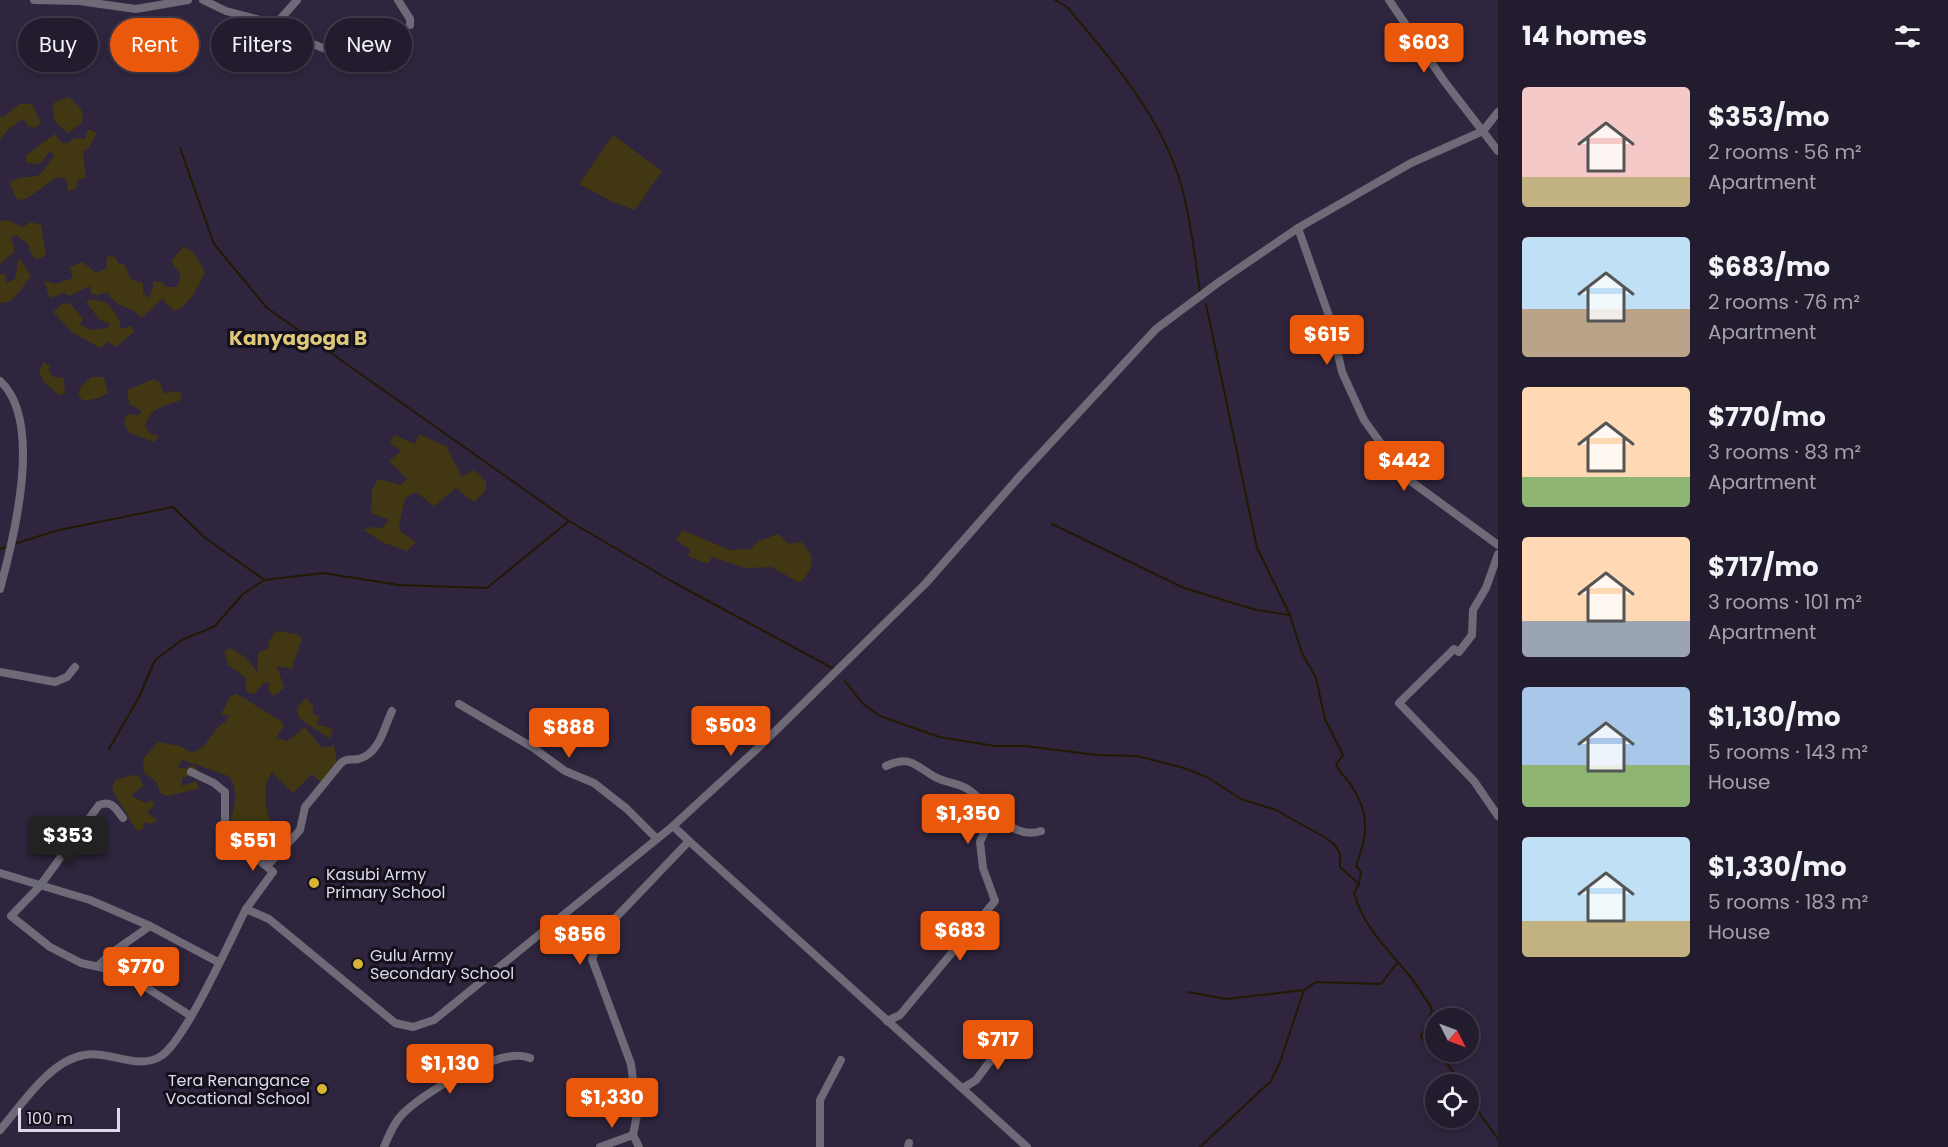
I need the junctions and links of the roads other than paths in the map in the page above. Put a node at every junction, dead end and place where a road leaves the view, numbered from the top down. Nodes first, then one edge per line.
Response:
1 (34, 0) edge
2 (188, 0) edge
3 (203, 0) edge
4 (297, 0) edge
5 (398, 0) edge
6 (1389, 0) edge
7 (253, 18) edge
8 (281, 18) edge
9 (409, 18) edge
10 (1498, 112) edge
11 (1483, 131) junction
12 (1498, 151) edge
13 (1298, 228) junction
14 (0, 381) edge
15 (1498, 545) edge
16 (1498, 554) edge
17 (0, 589) edge
18 (75, 667) dead end
19 (0, 672) edge
20 (459, 704) dead end
21 (392, 711) dead end
22 (886, 766) dead end
23 (190, 772) dead end
24 (994, 811) junction
25 (1498, 816) edge
26 (123, 818) dead end
27 (673, 826) junction
28 (1041, 831) dead end
29 (657, 839) junction
30 (689, 841) junction
31 (267, 866) junction
32 (0, 873) edge
33 (39, 887) junction
34 (246, 909) junction
35 (150, 926) junction
36 (218, 962) junction
37 (98, 966) junction
38 (191, 1016) junction
39 (887, 1022) junction
40 (1016, 1027) dead end
41 (530, 1058) dead end
42 (841, 1060) dead end
43 (963, 1088) junction
44 (0, 1130) edge
45 (633, 1135) junction
46 (384, 1147) edge
47 (600, 1147) edge
48 (639, 1147) edge
49 (820, 1147) edge
50 (1027, 1147) edge

1 - 2 street
3 - 7 street
4 - 8 street
5 - 9 street
6 - 11 street
10 - 11 street
11 - 12 street
11 - 13 street
13 - 15 street
13 - 27 street
14 - 17 street
16 - 25 street
18 - 19 street
20 - 29 street
21 - 31 street
22 - 24 street
23 - 31 street
24 - 28 street
24 - 39 street
26 - 33 street
27 - 29 street
27 - 30 street
29 - 34 street
30 - 39 street
30 - 45 street
31 - 34 street
32 - 33 street
33 - 35 street
33 - 37 street
34 - 36 street
35 - 36 street
35 - 37 street
36 - 38 street
37 - 38 street
38 - 44 street
39 - 43 street
40 - 43 street
41 - 46 street
42 - 49 street
43 - 50 street
45 - 47 street
45 - 48 street

